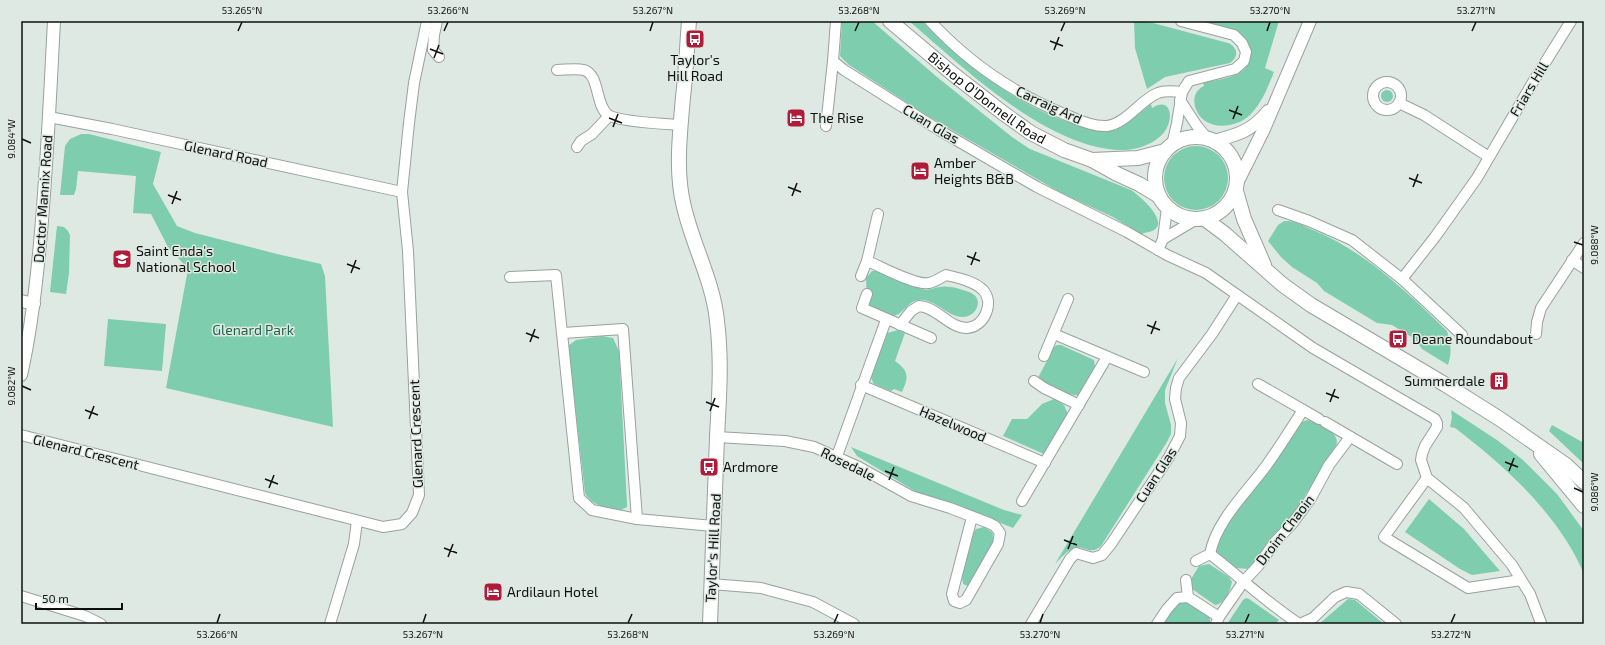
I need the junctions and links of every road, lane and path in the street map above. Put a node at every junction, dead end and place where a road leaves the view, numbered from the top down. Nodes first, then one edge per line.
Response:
1 (54, 21) edge
2 (427, 21) edge
3 (437, 21) edge
4 (689, 21) edge
5 (836, 21) edge
6 (890, 21) edge
7 (930, 21) edge
8 (1181, 21) edge
9 (1310, 21) edge
10 (1571, 21) edge
11 (439, 57) dead end
12 (833, 62) junction
13 (557, 70) dead end
14 (1181, 96) junction
15 (1399, 103) dead end
16 (1274, 104) junction
17 (610, 116) junction
18 (49, 117) junction
19 (681, 125) junction
20 (826, 126) dead end
21 (1210, 139) junction
22 (577, 146) dead end
23 (1168, 148) junction
24 (1489, 157) junction
25 (1092, 160) junction
26 (1237, 186) junction
27 (402, 192) junction
28 (1158, 196) junction
29 (1168, 208) junction
30 (1278, 210) dead end
31 (878, 214) dead end
32 (1200, 220) junction
33 (1163, 239) junction
34 (1584, 243) edge
35 (1158, 250) junction
36 (1572, 260) junction
37 (866, 261) junction
38 (1584, 268) edge
39 (1267, 271) junction
40 (861, 276) dead end
41 (510, 278) dead end
42 (1402, 279) junction
43 (867, 294) dead end
44 (1237, 295) junction
45 (1068, 299) dead end
46 (21, 301) edge
47 (34, 304) junction
48 (886, 320) junction
49 (900, 324) junction
50 (563, 333) junction
51 (1054, 334) junction
52 (1536, 334) dead end
53 (1462, 335) dead end
54 (931, 338) dead end
55 (1044, 356) dead end
56 (1107, 357) junction
57 (1144, 372) dead end
58 (21, 375) edge
59 (1034, 381) dead end
60 (1258, 384) dead end
61 (861, 385) junction
62 (1079, 405) junction
63 (1303, 410) junction
64 (21, 435) edge
65 (717, 437) junction
66 (1350, 437) junction
67 (1530, 440) junction
68 (836, 456) junction
69 (1045, 463) junction
70 (1397, 464) dead end
71 (1427, 478) junction
72 (1584, 482) edge
73 (1022, 501) dead end
74 (1584, 506) edge
75 (972, 517) junction
76 (637, 519) junction
77 (357, 521) junction
78 (713, 526) junction
79 (1210, 554) junction
80 (1196, 561) dead end
81 (1186, 580) dead end
82 (1521, 580) junction
83 (1244, 581) junction
84 (711, 584) junction
85 (21, 596) edge
86 (1188, 596) junction
87 (1218, 621) edge
88 (1541, 623) dead end
89 (101, 624) edge
90 (330, 624) edge
91 (710, 624) edge
92 (854, 624) edge
93 (1031, 624) edge
94 (1158, 624) edge
95 (1300, 624) edge
96 (1396, 624) edge

1 - 18 street, Doctor Mannix Road
2 - 27 street, Glenard Crescent
3 - 11 street
4 - 19 main road, Taylor's Hill Road
5 - 12 street
6 - 25 main road, Bishop O'Donnell Road
7 - 14 street, Carraig Ard
8 - 14 street
9 - 16 street
10 - 24 street, Friars Hill
12 - 20 street
12 - 35 street, Cuan Glas
13 - 17 street
14 - 21 street
14 - 23 street
15 - 24 street
16 - 21 street
16 - 26 street
17 - 19 street
17 - 22 street
18 - 27 street, Glenard Road
18 - 47 street, Doctor Mannix Road
19 - 65 main road, Taylor's Hill Road
21 - 23 main road
21 - 26 main road
23 - 25 main road, Bishop O'Donnell Road
23 - 28 main road
24 - 42 street, Friars Hill
25 - 28 main road, Bishop O'Donnell Road
26 - 32 main road
26 - 39 main road
27 - 77 street, Glenard Crescent
28 - 29 main road
29 - 32 main road
29 - 33 street
30 - 42 street
31 - 37 street
32 - 33 street
32 - 39 main road
33 - 35 street
34 - 36 street
35 - 44 street, Cuan Glas
36 - 38 street
36 - 52 street
37 - 40 street
37 - 49 street
39 - 67 main road
41 - 50 street
42 - 53 street
43 - 48 street
44 - 71 street, Cuan Glas
44 - 93 street, Cuan Glas
45 - 51 street
46 - 47 street
47 - 58 street, Doctor Mannix Road
48 - 49 street
48 - 61 street
49 - 54 street
50 - 76 street
50 - 76 street
51 - 55 street
51 - 56 street
56 - 57 street
56 - 62 street
59 - 62 street
60 - 63 street
61 - 68 street
61 - 69 street, Hazelwood
62 - 69 street
63 - 66 street
63 - 79 street
64 - 77 street, Glenard Crescent
65 - 68 street, Rosedale
65 - 78 main road, Taylor's Hill Road
66 - 70 street
66 - 83 street, Droim Chaoin
67 - 72 main road
67 - 74 main road
68 - 75 street, Rosedale
69 - 73 street
71 - 82 street
71 - 82 street
75 - 75 street, Rosedale
76 - 78 street
77 - 90 street
78 - 84 main road, Taylor's Hill Road
79 - 80 street
79 - 83 street
81 - 86 street
82 - 88 street
83 - 87 street, Droim Chaoin
83 - 95 street
84 - 91 main road, Taylor's Hill Road
84 - 92 street
85 - 89 street
86 - 87 street, Droim Chaoin
86 - 94 street
95 - 96 street

